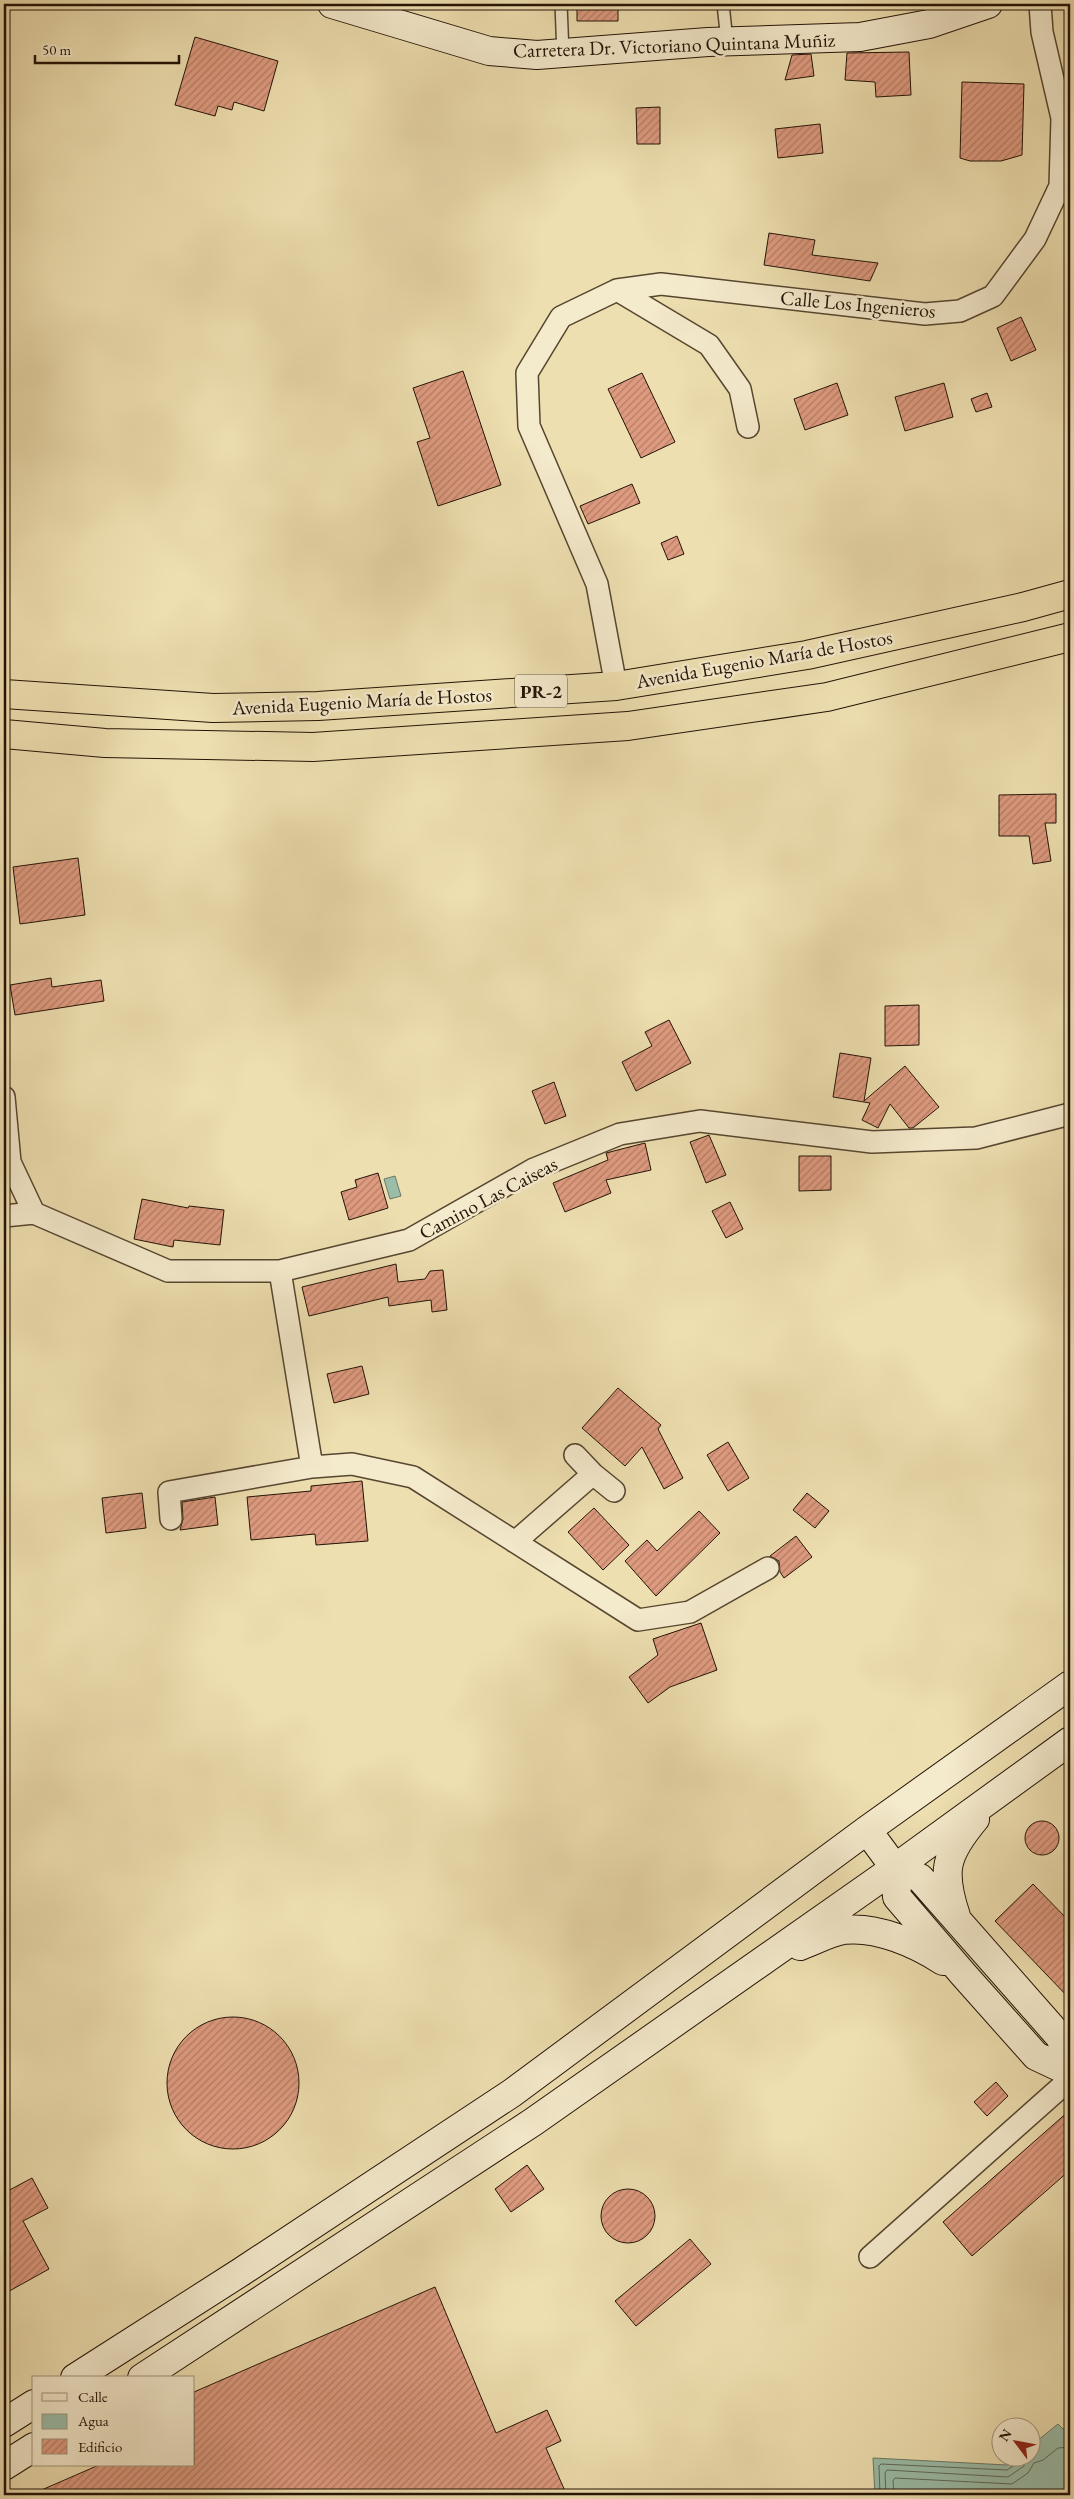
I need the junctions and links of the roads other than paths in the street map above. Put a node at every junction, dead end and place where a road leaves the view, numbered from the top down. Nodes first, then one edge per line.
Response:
1 (332, 4) edge
2 (561, 4) edge
3 (723, 4) edge
4 (988, 4) edge
5 (1040, 4) edge
6 (727, 42) junction
7 (563, 54) junction
8 (617, 290) junction
9 (748, 427) dead end
10 (1070, 594) edge
11 (1070, 637) edge
12 (616, 686) junction
13 (4, 694) edge
14 (4, 734) edge
15 (4, 1097) edge
16 (1070, 1114) edge
17 (34, 1213) junction
18 (4, 1216) edge
19 (280, 1271) junction
20 (575, 1455) dead end
21 (312, 1467) junction
22 (593, 1474) junction
23 (614, 1491) dead end
24 (171, 1520) dead end
25 (515, 1542) junction
26 (768, 1568) dead end
27 (1070, 1685) edge
28 (1070, 1741) edge
29 (991, 1798) junction
30 (867, 1830) junction
31 (895, 1868) junction
32 (959, 1924) junction
33 (768, 1957) junction
34 (963, 1974) junction
35 (1070, 2062) edge
36 (1070, 2072) edge
37 (1070, 2079) edge
38 (443, 2138) junction
39 (463, 2168) junction
40 (870, 2257) dead end
41 (78, 2376) edge
42 (145, 2376) edge
43 (32, 2405) edge
44 (4, 2423) edge
45 (32, 2448) edge
46 (4, 2466) edge

1 - 7 street, Carretera Dr. Victoriano Quintana Muñiz
2 - 7 lane
3 - 6 lane
4 - 6 street, Carretera Dr. Victoriano Quintana Muñiz
5 - 8 street, Calle Los Ingenieros
6 - 7 street, Carretera Dr. Victoriano Quintana Muñiz
8 - 9 street
8 - 12 street, Calle Los Ingenieros
10 - 12 highway, Avenida Eugenio María de Hostos / PR-2
11 - 14 highway, Avenida Eugenio María de Hostos / PR-2
12 - 13 highway, Avenida Eugenio María de Hostos / PR-2
15 - 17 street
16 - 19 street, Camino Las Caiseas
17 - 18 street
17 - 19 street, Camino Las Caiseas
19 - 21 street
20 - 22 street
21 - 24 street
21 - 25 street
22 - 23 street
22 - 25 street
25 - 26 street
27 - 30 street
28 - 29 street
29 - 31 street
29 - 32 street
30 - 31 street
30 - 38 street
31 - 32 street
31 - 33 street
31 - 34 street
32 - 35 street
33 - 34 street
33 - 39 street
34 - 36 street
37 - 40 street
38 - 39 street
38 - 41 street
39 - 42 street
43 - 44 street
45 - 46 street

